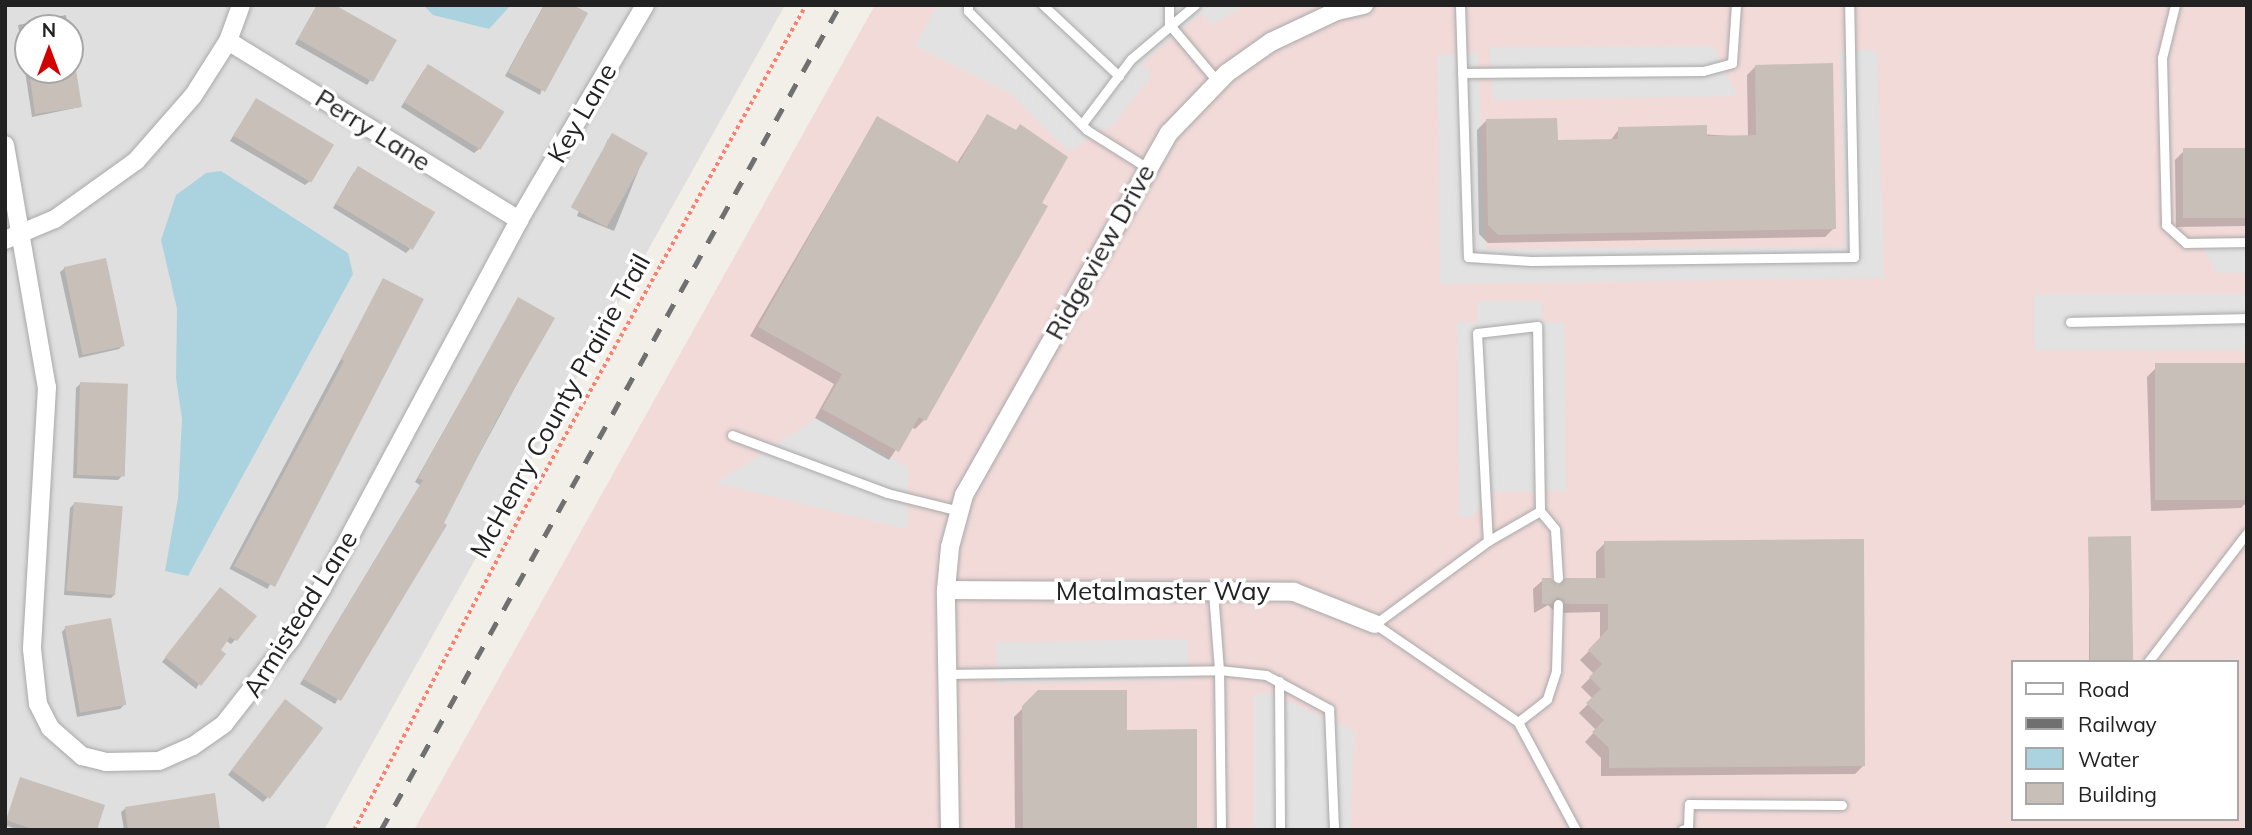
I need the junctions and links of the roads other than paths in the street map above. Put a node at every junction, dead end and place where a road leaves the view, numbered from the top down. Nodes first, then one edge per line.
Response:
1 (241, 5) edge
2 (645, 5) edge
3 (968, 5) edge
4 (1043, 5) edge
5 (1169, 5) edge
6 (1195, 5) edge
7 (1364, 5) edge
8 (1460, 5) edge
9 (1736, 5) edge
10 (1849, 5) edge
11 (2175, 5) edge
12 (1169, 24) junction
13 (228, 41) junction
14 (1462, 73) junction
15 (1119, 76) junction
16 (1218, 82) junction
17 (1082, 124) junction
18 (5, 145) edge
19 (1146, 167) junction
20 (519, 220) junction
21 (13, 238) edge
22 (2247, 242) edge
23 (2247, 318) edge
24 (2070, 322) dead end
25 (732, 435) dead end
26 (960, 511) junction
27 (1540, 511) junction
28 (2247, 533) edge
29 (1488, 541) junction
30 (1558, 578) dead end
31 (946, 590) junction
32 (1213, 592) junction
33 (1558, 604) dead end
34 (1375, 624) junction
35 (2150, 660) edge
36 (1219, 670) junction
37 (949, 674) junction
38 (1279, 681) junction
39 (1518, 722) junction
40 (1842, 805) dead end
41 (950, 830) edge
42 (1221, 830) edge
43 (1280, 830) edge
44 (1334, 830) edge
45 (1576, 830) edge
46 (1682, 830) edge

1 - 13 street
2 - 20 street, Key Lane
3 - 17 lane
4 - 15 lane
5 - 12 lane
6 - 12 lane
7 - 16 street, Ridgeview Drive
8 - 14 lane
9 - 14 lane
10 - 14 lane
11 - 22 lane
12 - 15 lane
12 - 16 lane
13 - 20 street, Perry Lane
13 - 21 street
15 - 17 lane
16 - 19 street, Ridgeview Drive
17 - 19 lane
18 - 21 street, Armistead Lane
19 - 26 street, Ridgeview Drive
20 - 21 street, Armistead Lane
23 - 24 lane
25 - 26 lane
26 - 31 street, Ridgeview Drive
27 - 29 lane
27 - 29 lane
27 - 30 lane
28 - 35 lane
29 - 34 lane
31 - 32 street, Metalmaster Way
31 - 37 street, Ridgeview Drive
32 - 34 street, Metalmaster Way
32 - 36 lane
33 - 39 lane
34 - 39 lane
36 - 37 lane
36 - 38 lane
36 - 42 lane
37 - 41 street, Ridgeview Drive
38 - 43 lane
38 - 44 lane
39 - 45 lane
40 - 46 lane

